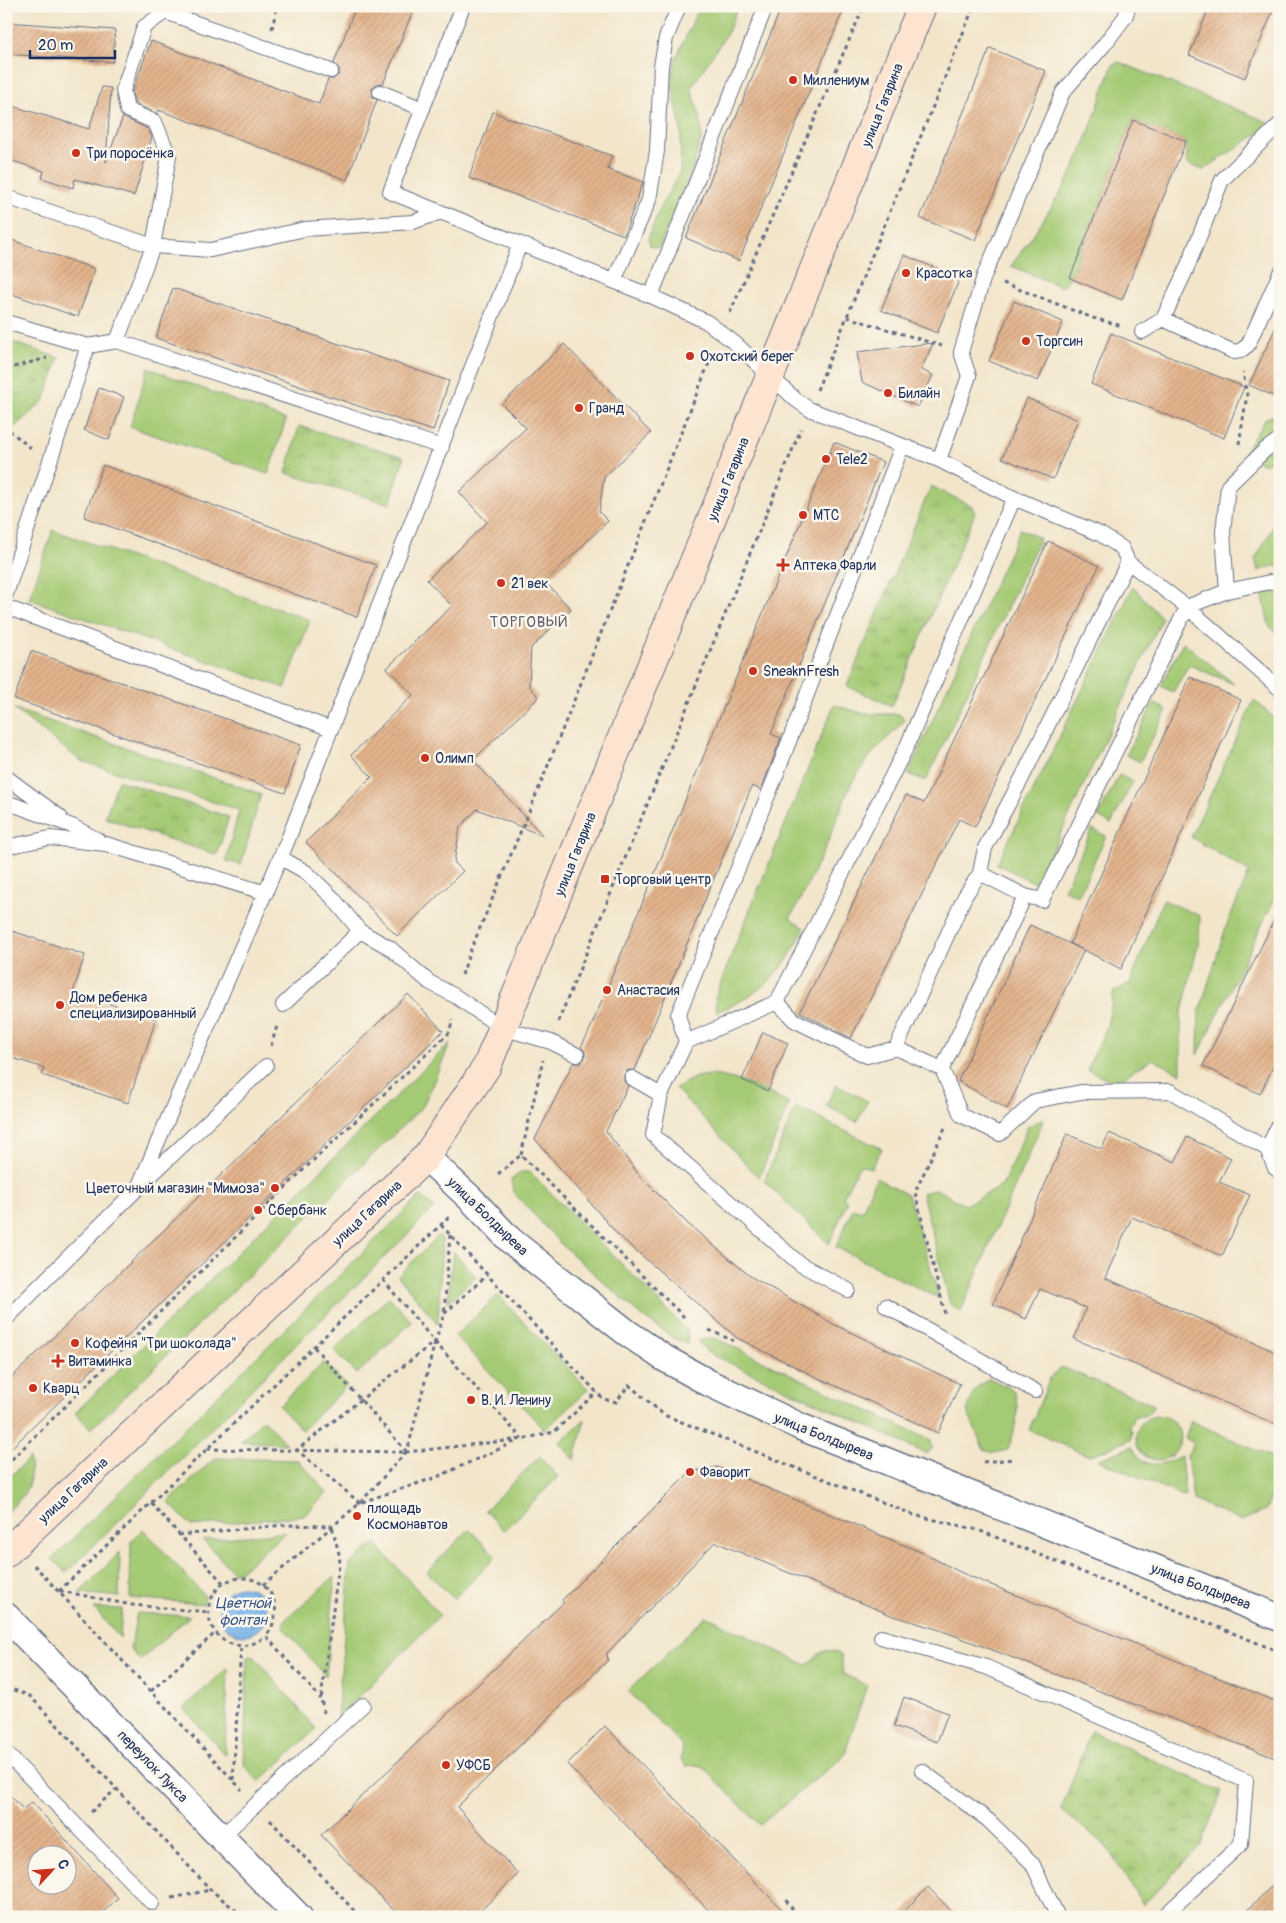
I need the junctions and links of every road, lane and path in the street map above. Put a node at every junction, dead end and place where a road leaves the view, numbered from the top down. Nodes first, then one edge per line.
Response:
1 (463, 6) edge
2 (766, 6) edge
3 (864, 6) edge
4 (974, 6) edge
5 (1129, 6) edge
6 (677, 7) edge
7 (921, 7) edge
8 (167, 9) edge
9 (331, 71) dead end
10 (380, 92) dead end
11 (423, 109) junction
12 (1280, 124) edge
13 (6, 197) edge
14 (441, 212) junction
15 (520, 244) junction
16 (153, 246) junction
17 (1280, 273) edge
18 (746, 276) dead end
19 (984, 276) junction
20 (614, 281) junction
21 (651, 296) junction
22 (847, 317) junction
23 (1163, 319) junction
24 (6, 322) edge
25 (1142, 332) joint
26 (117, 341) junction
27 (88, 346) junction
28 (961, 352) junction
29 (1240, 352) junction
30 (771, 376) junction
31 (701, 384) dead end
32 (809, 409) junction
33 (6, 424) edge
34 (1280, 439) edge
35 (902, 446) junction
36 (442, 447) junction
37 (939, 460) junction
38 (49, 464) junction
39 (1228, 486) junction
40 (1014, 498) junction
41 (1128, 562) junction
42 (1280, 580) edge
43 (1227, 591) junction
44 (6, 594) edge
45 (6, 607) edge
46 (1187, 607) junction
47 (1280, 689) edge
48 (331, 729) junction
49 (6, 777) edge
50 (6, 802) edge
51 (72, 826) junction
52 (106, 844) junction
53 (6, 847) edge
54 (281, 858) junction
55 (980, 872) junction
56 (266, 893) junction
57 (1025, 896) junction
58 (360, 931) junction
59 (456, 996) junction
60 (777, 1002) junction
61 (283, 1005) joint
62 (502, 1028) junction
63 (551, 1042) junction
64 (686, 1042) junction
65 (896, 1048) junction
66 (577, 1055) dead end
67 (266, 1066) joint
68 (942, 1069) junction
69 (632, 1078) dead end
70 (661, 1095) junction
71 (956, 1103) junction
72 (1280, 1122) edge
73 (1267, 1149) junction
74 (521, 1154) junction
75 (426, 1157) junction
76 (1280, 1172) edge
77 (498, 1174) dead end
78 (138, 1188) junction
79 (453, 1212) dead end
80 (440, 1225) junction
81 (450, 1235) junction
82 (487, 1275) junction
83 (383, 1280) junction
84 (848, 1290) dead end
85 (886, 1306) dead end
86 (444, 1314) junction
87 (684, 1317) dead end
88 (6, 1319) edge
89 (709, 1330) dead end
90 (734, 1341) dead end
91 (434, 1342) junction
92 (949, 1342) junction
93 (314, 1347) junction
94 (1035, 1391) dead end
95 (597, 1392) junction
96 (360, 1400) junction
97 (522, 1439) junction
98 (207, 1449) junction
99 (297, 1450) junction
100 (407, 1452) junction
101 (1014, 1459) dead end
102 (983, 1462) dead end
103 (6, 1465) edge
104 (150, 1503) junction
105 (360, 1503) junction
106 (332, 1526) junction
107 (178, 1536) junction
108 (6, 1553) edge
109 (223, 1583) junction
110 (263, 1585) junction
111 (59, 1591) junction
112 (208, 1612) junction
113 (6, 1616) edge
114 (1280, 1618) edge
115 (215, 1633) junction
116 (266, 1636) junction
117 (881, 1638) dead end
118 (241, 1646) junction
119 (1280, 1652) edge
120 (6, 1687) edge
121 (151, 1691) junction
122 (363, 1705) dead end
123 (6, 1753) edge
124 (922, 1771) dead end
125 (233, 1780) junction
126 (116, 1788) junction
127 (256, 1804) junction
128 (77, 1826) junction
129 (221, 1837) junction
130 (210, 1890) junction
131 (786, 1900) dead end
132 (152, 1903) joint
133 (244, 1917) edge
134 (299, 1917) edge
135 (360, 1917) edge
136 (798, 1917) edge
137 (1058, 1917) edge
138 (1163, 1917) edge

1 - 11 lane
2 - 21 lane
3 - 18 path
4 - 22 path
5 - 19 lane
6 - 20 lane
7 - 30 main road, улица Гагарина
8 - 9 lane
8 - 16 lane
10 - 11 lane
11 - 14 lane
12 - 23 lane
13 - 16 lane
14 - 15 lane
14 - 16 lane
15 - 20 lane
15 - 36 lane
16 - 26 lane
17 - 29 lane
19 - 25 path
19 - 28 lane
20 - 21 lane
21 - 30 lane
22 - 28 path
22 - 32 path
23 - 25 lane
23 - 29 lane
24 - 27 lane
26 - 27 lane
26 - 36 lane
27 - 38 lane
28 - 37 lane
29 - 39 path
30 - 32 lane
30 - 62 main road, улица Гагарина
31 - 59 path
32 - 35 lane
32 - 63 path
33 - 38 path
34 - 39 lane
35 - 37 lane
35 - 64 lane
36 - 48 lane
37 - 40 lane
38 - 44 lane
39 - 43 lane
40 - 41 lane
40 - 60 lane
41 - 46 lane
41 - 55 lane
42 - 43 lane
43 - 46 lane
45 - 48 lane
46 - 47 lane
46 - 57 lane
48 - 54 lane
49 - 51 lane
50 - 51 lane
51 - 52 lane
52 - 53 lane
52 - 56 lane
54 - 56 lane
54 - 58 lane
55 - 57 lane
55 - 65 lane
56 - 78 lane
57 - 68 lane
58 - 59 lane
58 - 61 lane
59 - 62 lane
59 - 103 path
60 - 64 lane
60 - 65 lane
61 - 67 path
62 - 63 lane
62 - 75 main road, улица Гагарина
63 - 66 lane
63 - 74 path
64 - 70 lane
65 - 68 lane
67 - 78 lane
68 - 71 lane
69 - 70 lane
70 - 84 lane
71 - 73 lane
71 - 92 path
72 - 73 lane
73 - 76 lane
74 - 77 path
74 - 87 path
75 - 108 main road, улица Гагарина
75 - 114 street, улица Болдырева
78 - 88 lane
79 - 80 path
80 - 81 path
80 - 83 path
81 - 82 path
81 - 86 path
82 - 86 path
82 - 95 path
83 - 91 path
83 - 93 path
85 - 92 lane
86 - 91 path
89 - 90 path
91 - 96 path
91 - 97 path
91 - 100 path
92 - 94 lane
93 - 96 path
93 - 98 path
95 - 97 path
95 - 119 path
96 - 99 path
96 - 100 path
97 - 100 path
97 - 105 path
98 - 99 path
98 - 104 path
99 - 100 path
99 - 105 path
100 - 105 path
101 - 102 path
104 - 107 path
104 - 111 path
105 - 106 path
106 - 107 path
106 - 110 path
106 - 116 path
107 - 109 path
109 - 110 path
109 - 112 path
110 - 116 path
111 - 112 path
111 - 121 path
112 - 115 path
113 - 129 street, переулок Лукса
115 - 118 path
115 - 121 path
116 - 118 path
117 - 138 lane
118 - 125 path
120 - 126 path
121 - 125 path
122 - 127 lane
123 - 128 lane
124 - 137 lane
125 - 127 path
126 - 128 path
126 - 130 path
127 - 129 lane
127 - 135 path
128 - 132 lane
129 - 134 street, переулок Лукса
130 - 132 path
130 - 133 path
131 - 136 path

